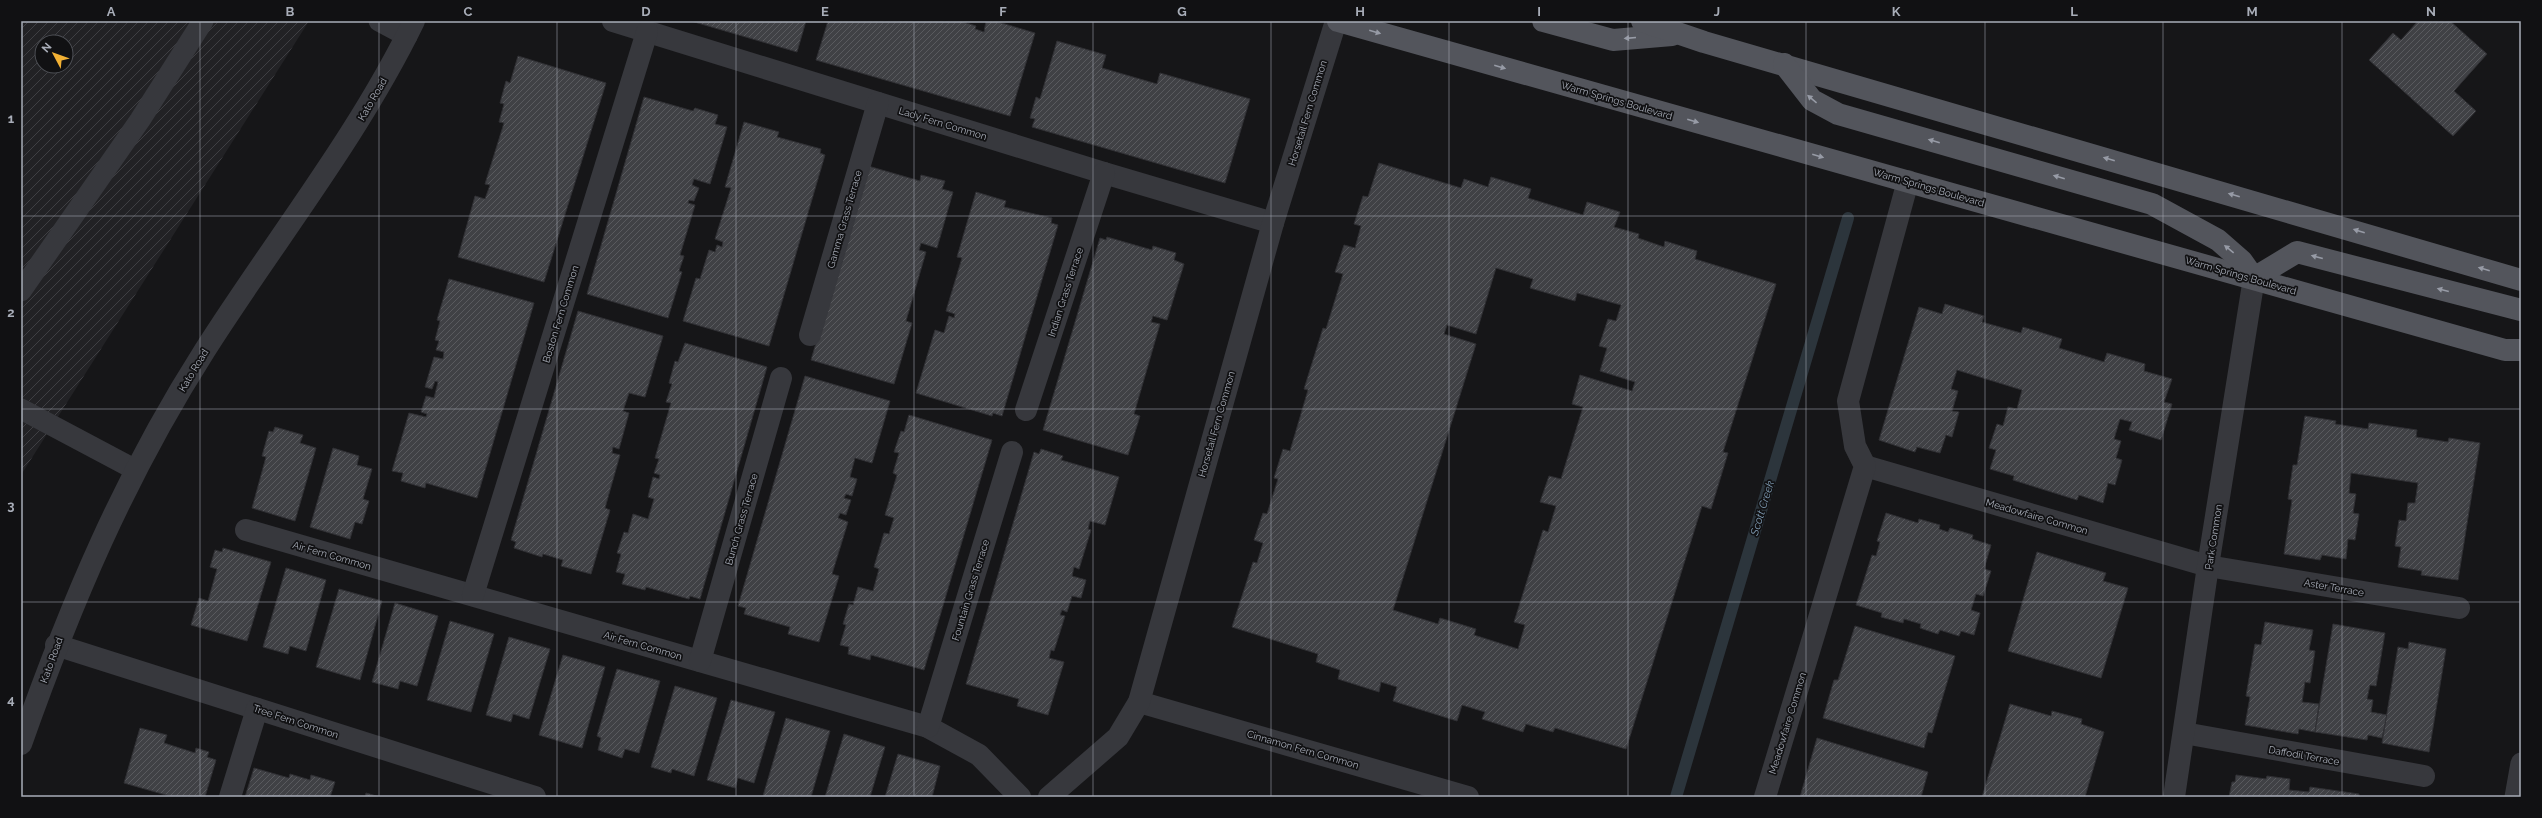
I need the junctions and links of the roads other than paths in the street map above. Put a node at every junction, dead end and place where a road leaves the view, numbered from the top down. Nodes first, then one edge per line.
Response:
1 (203, 21) edge
2 (379, 21) edge
3 (613, 21) edge
4 (1337, 21) edge
5 (1543, 21) edge
6 (1642, 21) edge
7 (410, 28) edge
8 (647, 32) junction
9 (1683, 34) junction
10 (1784, 64) junction
11 (878, 103) junction
12 (1104, 173) junction
13 (1908, 181) junction
14 (1273, 223) junction
15 (2254, 278) junction
16 (2521, 280) edge
17 (21, 291) edge
18 (2521, 310) edge
19 (810, 335) dead end
20 (2521, 350) edge
21 (781, 378) dead end
22 (21, 409) edge
23 (1026, 410) dead end
24 (1012, 452) dead end
25 (1865, 466) junction
26 (134, 469) junction
27 (246, 530) dead end
28 (2208, 566) junction
29 (473, 596) junction
30 (2459, 608) dead end
31 (56, 645) junction
32 (700, 661) junction
33 (1138, 702) junction
34 (257, 709) junction
35 (928, 727) junction
36 (2184, 733) junction
37 (21, 744) edge
38 (2521, 763) edge
39 (2424, 776) dead end
40 (474, 788) edge
41 (230, 797) edge
42 (535, 797) edge
43 (1020, 797) edge
44 (1049, 797) edge
45 (1468, 797) edge
46 (1765, 797) edge
47 (2174, 797) edge
48 (2515, 797) edge

1 - 17 lane
2 - 7 lane
3 - 8 street, Lady Fern Common
4 -> 13 main road, Warm Springs Boulevard
4 - 14 street, Horsetail Fern Common
9 -> 5 main road
6 - 9 main road
7 - 26 street, Kato Road
8 - 11 street, Lady Fern Common
8 - 29 street, Boston Fern Common
9 - 10 main road
15 -> 10 main road
16 -> 10 main road
11 - 12 street, Lady Fern Common
11 - 19 street, Gamma Grass Terrace
12 - 14 street, Lady Fern Common
12 - 23 street, Indian Grass Terrace
13 - 15 main road, Warm Springs Boulevard
13 - 25 street
14 - 33 street, Horsetail Fern Common
18 -> 15 main road
15 - 20 main road, Warm Springs Boulevard
15 - 28 street, Park Common
21 - 32 street, Bunch Grass Terrace
22 - 26 lane
24 - 35 street, Fountain Grass Terrace
25 - 28 street, Meadowfaire Common
25 - 46 street, Meadowfaire Common
26 - 31 street, Kato Road
27 - 29 street, Air Fern Common
28 - 30 street, Aster Terrace
28 - 36 street, Park Common
29 - 32 street, Air Fern Common
31 - 34 street, Tree Fern Common
31 - 37 street, Kato Road
32 - 35 street, Air Fern Common
33 - 44 street, Horsetail Fern Common
33 - 45 street, Cinnamon Fern Common
34 - 40 street, Tree Fern Common
34 - 41 street
35 - 43 street, Air Fern Common
36 - 39 street, Daffodil Terrace
36 - 47 street, Park Common
38 - 48 lane
40 - 42 street, Tree Fern Common

